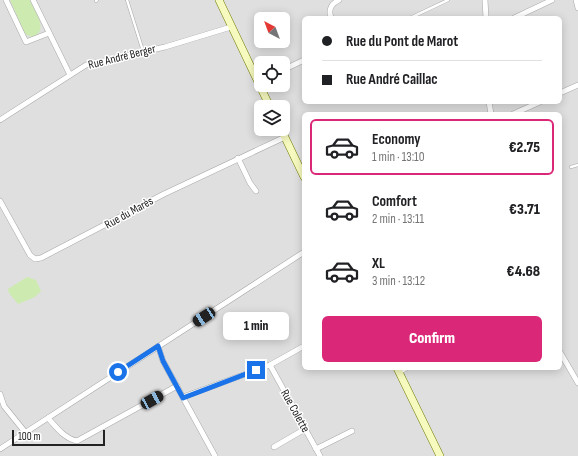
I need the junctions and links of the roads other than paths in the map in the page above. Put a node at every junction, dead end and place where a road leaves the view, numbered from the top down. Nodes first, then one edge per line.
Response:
1 (6, 0) edge
2 (33, 0) edge
3 (127, 0) edge
4 (219, 0) edge
5 (339, 0) edge
6 (448, 0) edge
7 (485, 0) edge
8 (552, 0) edge
9 (576, 0) edge
10 (578, 8) edge
11 (330, 16) edge
12 (414, 16) edge
13 (486, 16) edge
14 (518, 16) edge
15 (232, 27) junction
16 (49, 33) junction
17 (143, 52) junction
18 (302, 61) edge
19 (290, 67) edge
20 (254, 71) edge
21 (70, 75) junction
22 (578, 85) edge
23 (562, 92) edge
24 (536, 104) edge
25 (518, 112) edge
26 (0, 120) edge
27 (285, 138) joint
28 (238, 158) junction
29 (578, 165) edge
30 (571, 167) dead end
31 (302, 173) edge
32 (256, 191) dead end
33 (0, 201) edge
34 (2, 211) edge
35 (302, 253) edge
36 (158, 346) junction
37 (302, 347) edge
38 (562, 355) edge
39 (270, 365) junction
40 (398, 370) edge
41 (578, 383) edge
42 (177, 386) junction
43 (0, 394) edge
44 (183, 398) junction
45 (48, 418) junction
46 (305, 429) junction
47 (352, 431) dead end
48 (25, 432) junction
49 (274, 447) dead end
50 (0, 449) edge
51 (316, 449) junction
52 (437, 455) edge
53 (215, 456) edge
54 (320, 456) edge

1 - 16 street
2 - 16 street
3 - 17 lane
4 - 15 main road
5 - 11 street
6 - 12 lane
7 - 13 street
8 - 14 street
9 - 10 street
15 - 17 street, Rue André Berger
15 - 20 main road
16 - 21 street
17 - 21 street, Rue André Berger
18 - 19 street
21 - 26 street, Rue André Berger
22 - 23 street
24 - 25 street
27 - 28 street, Rue du Marès
27 - 31 main road
28 - 32 street
28 - 34 street, Rue du Marès
29 - 30 lane
33 - 34 street, Rue du Marès
35 - 36 street
36 - 42 street
36 - 45 street
37 - 39 street
38 - 41 street
39 - 44 street
39 - 46 street, Rue Colette
40 - 52 main road
42 - 44 street
42 - 45 street
43 - 48 street
44 - 53 street
45 - 48 street
46 - 49 street
46 - 51 street, Rue Colette
47 - 51 street
48 - 50 street
51 - 54 street, Rue Colette

